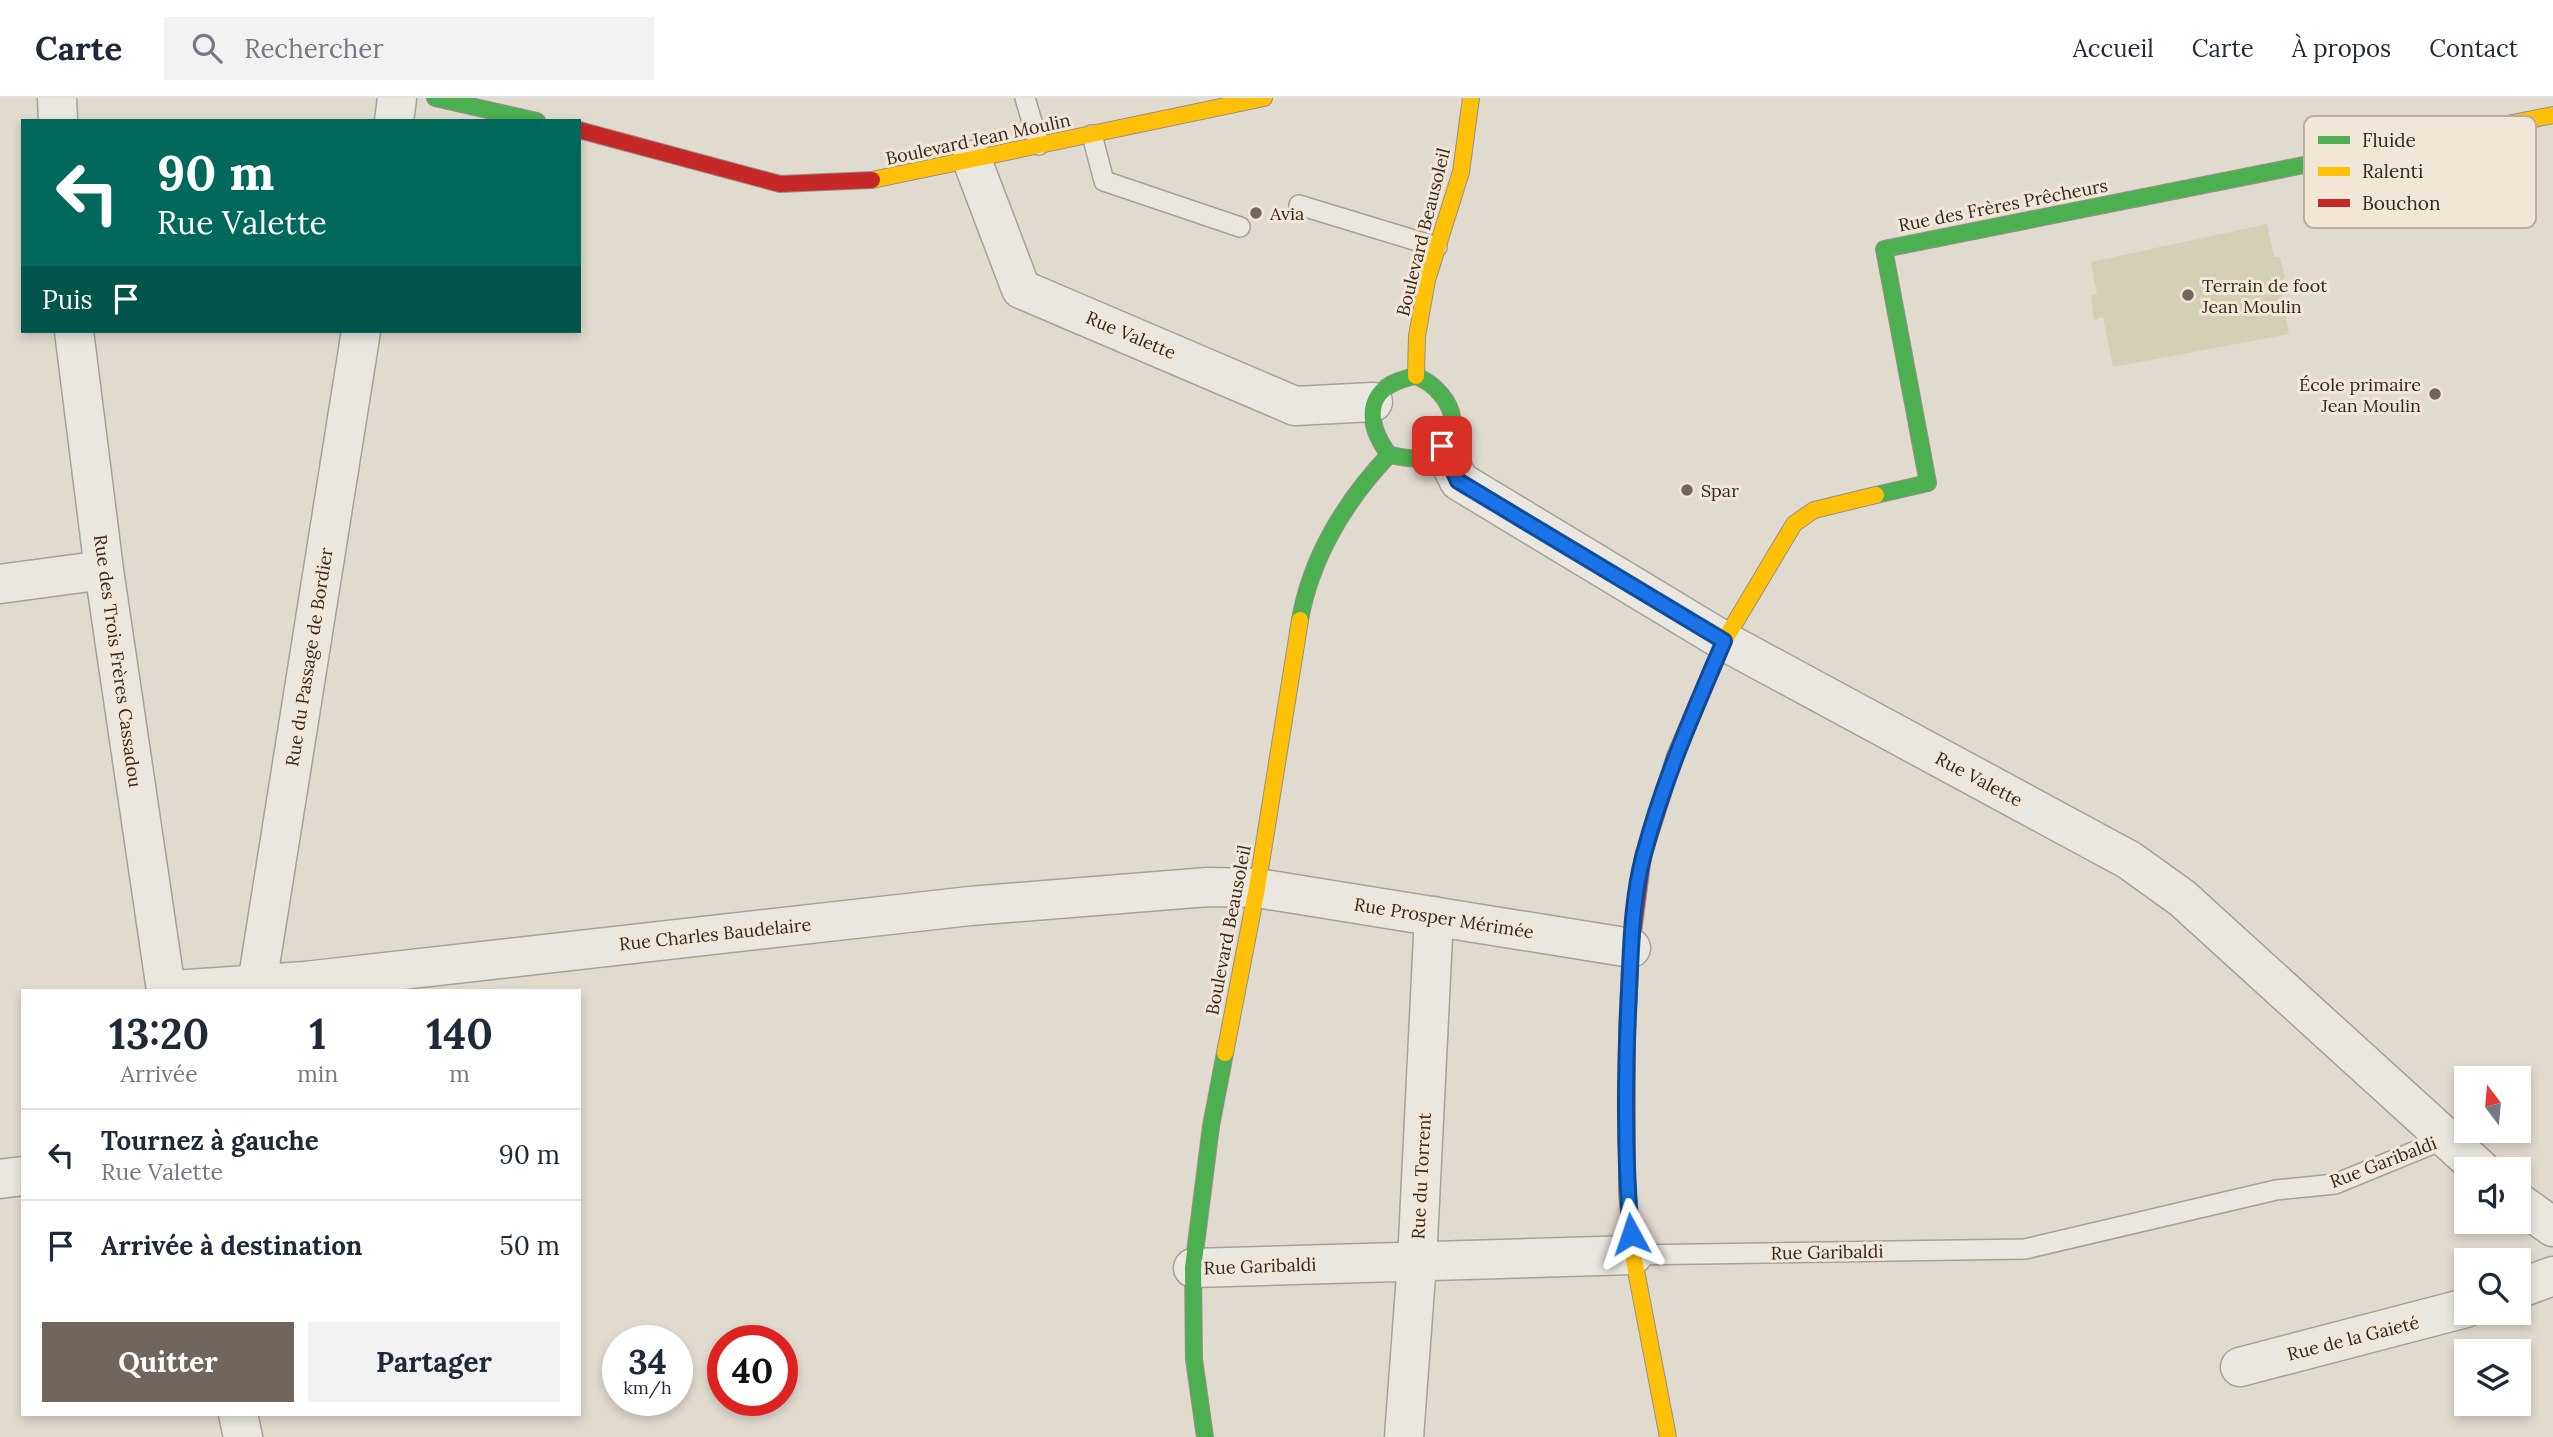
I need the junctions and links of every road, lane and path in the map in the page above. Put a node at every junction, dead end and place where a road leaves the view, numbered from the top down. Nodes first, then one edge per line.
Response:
1 (57, 98) edge
2 (397, 98) edge
3 (436, 98) edge
4 (1025, 98) edge
5 (1264, 98) edge
6 (1471, 98) edge
7 (58, 119) edge
8 (394, 119) edge
9 (528, 119) edge
10 (581, 131) edge
11 (1092, 135) junction
12 (1040, 145) junction
13 (972, 160) junction
14 (2304, 165) edge
15 (1299, 205) dead end
16 (1240, 227) dead end
17 (1437, 247) junction
18 (74, 333) edge
19 (360, 333) edge
20 (1416, 376) junction
21 (1373, 402) junction
22 (1442, 446) junction
23 (1388, 455) junction
24 (104, 570) junction
25 (0, 583) edge
26 (1724, 641) junction
27 (1257, 888) junction
28 (1434, 916) junction
29 (1631, 948) junction
30 (257, 984) junction
31 (166, 989) edge
32 (188, 989) edge
33 (2445, 1139) junction
34 (2466, 1157) edge
35 (21, 1177) edge
36 (0, 1179) edge
37 (2531, 1211) edge
38 (2553, 1227) edge
39 (1633, 1255) junction
40 (1417, 1262) junction
41 (1193, 1268) junction
42 (2553, 1276) edge
43 (2531, 1284) edge
44 (2454, 1311) edge
45 (2240, 1367) dead end
46 (238, 1416) edge
47 (243, 1437) edge
48 (1205, 1437) edge
49 (1404, 1437) edge
50 (1668, 1437) edge

1 - 7 street
2 - 8 street
3 - 9 main road
4 - 12 lane
5 - 11 main road, Boulevard Jean Moulin
6 - 17 main road, Boulevard Beausoleil
10 - 13 main road, Boulevard Jean Moulin
11 - 12 main road, Boulevard Jean Moulin
11 - 16 lane
12 - 13 main road, Boulevard Jean Moulin
13 - 21 street, Rue Valette
14 - 26 main road, Rue des Frères Prêcheurs
15 - 17 lane
17 - 20 main road, Boulevard Beausoleil
18 - 24 street, Rue des Trois Frères Cassadou
19 - 30 street, Rue du Passage de Bordier
20 - 21 main road
20 - 22 main road
21 - 23 main road
22 - 23 main road
22 - 26 street, Rue Valette
23 - 27 main road, Boulevard Beausoleil
24 - 25 street
24 - 31 street, Rue des Trois Frères Cassadou
26 - 29 main road, Rue des Frères Prêcheurs
26 - 33 street, Rue Valette
27 - 28 street, Rue Prosper Mérimée
27 - 30 street, Rue Charles Baudelaire
27 - 41 main road, Boulevard Beausoleil
28 - 29 street, Rue Prosper Mérimée
28 - 40 street, Rue du Torrent
29 - 39 main road, Rue des Frères Prêcheurs
30 - 32 street, Rue Charles Baudelaire
33 - 34 street, Rue Valette
33 - 39 lane, Rue Garibaldi
35 - 36 street
37 - 38 street
39 - 40 street, Rue Garibaldi
39 - 50 main road, Rue des Frères Prêcheurs
40 - 41 street, Rue Garibaldi
40 - 49 street, Rue du Torrent
41 - 48 main road, Boulevard Beausoleil
42 - 43 street
44 - 45 street, Rue de la Gaieté
46 - 47 street

